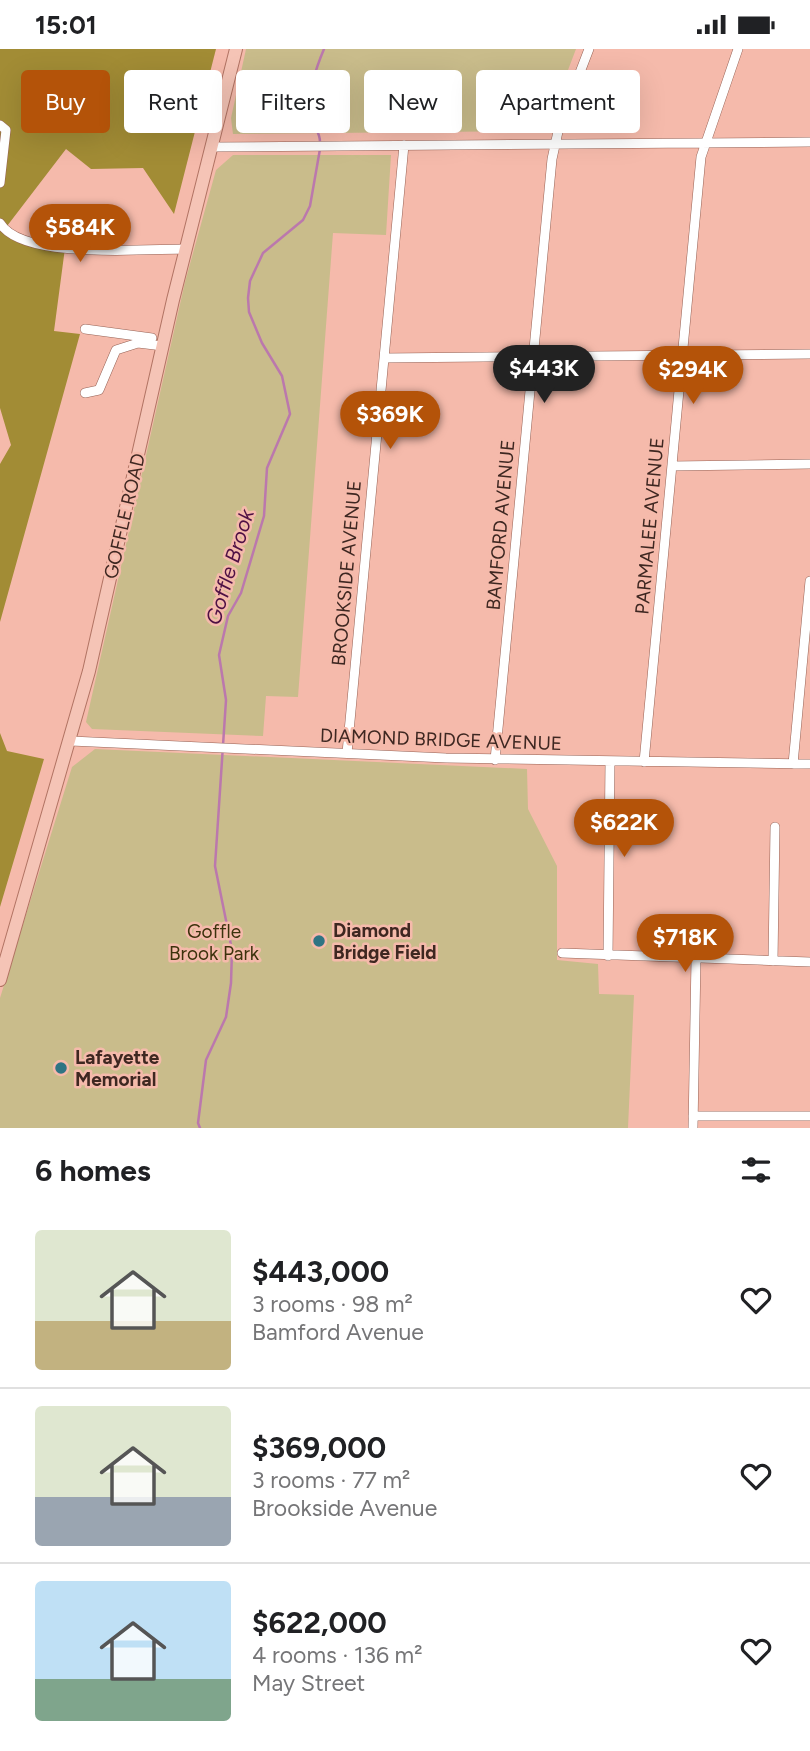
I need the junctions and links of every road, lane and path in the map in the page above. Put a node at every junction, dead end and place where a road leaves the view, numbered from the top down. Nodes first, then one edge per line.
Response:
1 (236, 49) edge
2 (589, 49) edge
3 (738, 49) edge
4 (0, 125) edge
5 (704, 142) junction
6 (810, 142) edge
7 (555, 144) junction
8 (404, 145) junction
9 (212, 147) junction
10 (0, 183) edge
11 (0, 223) edge
12 (186, 249) junction
13 (85, 329) dead end
14 (164, 343) junction
15 (810, 354) edge
16 (683, 355) junction
17 (533, 357) junction
18 (384, 358) junction
19 (85, 393) dead end
20 (810, 464) edge
21 (672, 466) junction
22 (810, 581) edge
23 (71, 741) junction
24 (347, 753) junction
25 (495, 760) junction
26 (610, 762) junction
27 (644, 762) junction
28 (793, 764) junction
29 (810, 764) edge
30 (775, 827) dead end
31 (562, 953) dead end
32 (608, 956) junction
33 (696, 959) junction
34 (773, 961) junction
35 (810, 962) edge
36 (0, 980) edge
37 (693, 1116) junction
38 (810, 1116) edge
39 (693, 1128) edge

1 - 9 main road, GOFFLE ROAD
2 - 7 street, BAMFORD AVENUE
3 - 5 street, PARMALEE AVENUE
4 - 10 street
5 - 6 street
5 - 7 street
5 - 16 street, PARMALEE AVENUE
7 - 8 street
7 - 17 street, BAMFORD AVENUE
8 - 9 street
8 - 18 street, BROOKSIDE AVENUE
9 - 12 main road, GOFFLE ROAD
11 - 12 street
12 - 14 main road, GOFFLE ROAD
13 - 14 street
14 - 19 street
14 - 23 main road, GOFFLE ROAD
15 - 16 street
16 - 17 street
16 - 21 street, PARMALEE AVENUE
17 - 18 street
17 - 25 street, BAMFORD AVENUE
18 - 24 street, BROOKSIDE AVENUE
20 - 21 street
21 - 27 street, PARMALEE AVENUE
22 - 28 street
23 - 24 street, DIAMOND BRIDGE AVENUE
23 - 36 main road, GOFFLE ROAD
24 - 25 street, DIAMOND BRIDGE AVENUE
25 - 26 street, DIAMOND BRIDGE AVENUE
26 - 27 street, DIAMOND BRIDGE AVENUE
26 - 32 street
27 - 28 street, DIAMOND BRIDGE AVENUE
28 - 29 street, DIAMOND BRIDGE AVENUE
30 - 34 street
31 - 32 street
32 - 33 street
33 - 34 street
33 - 37 street
34 - 35 street
37 - 38 street
37 - 39 street

